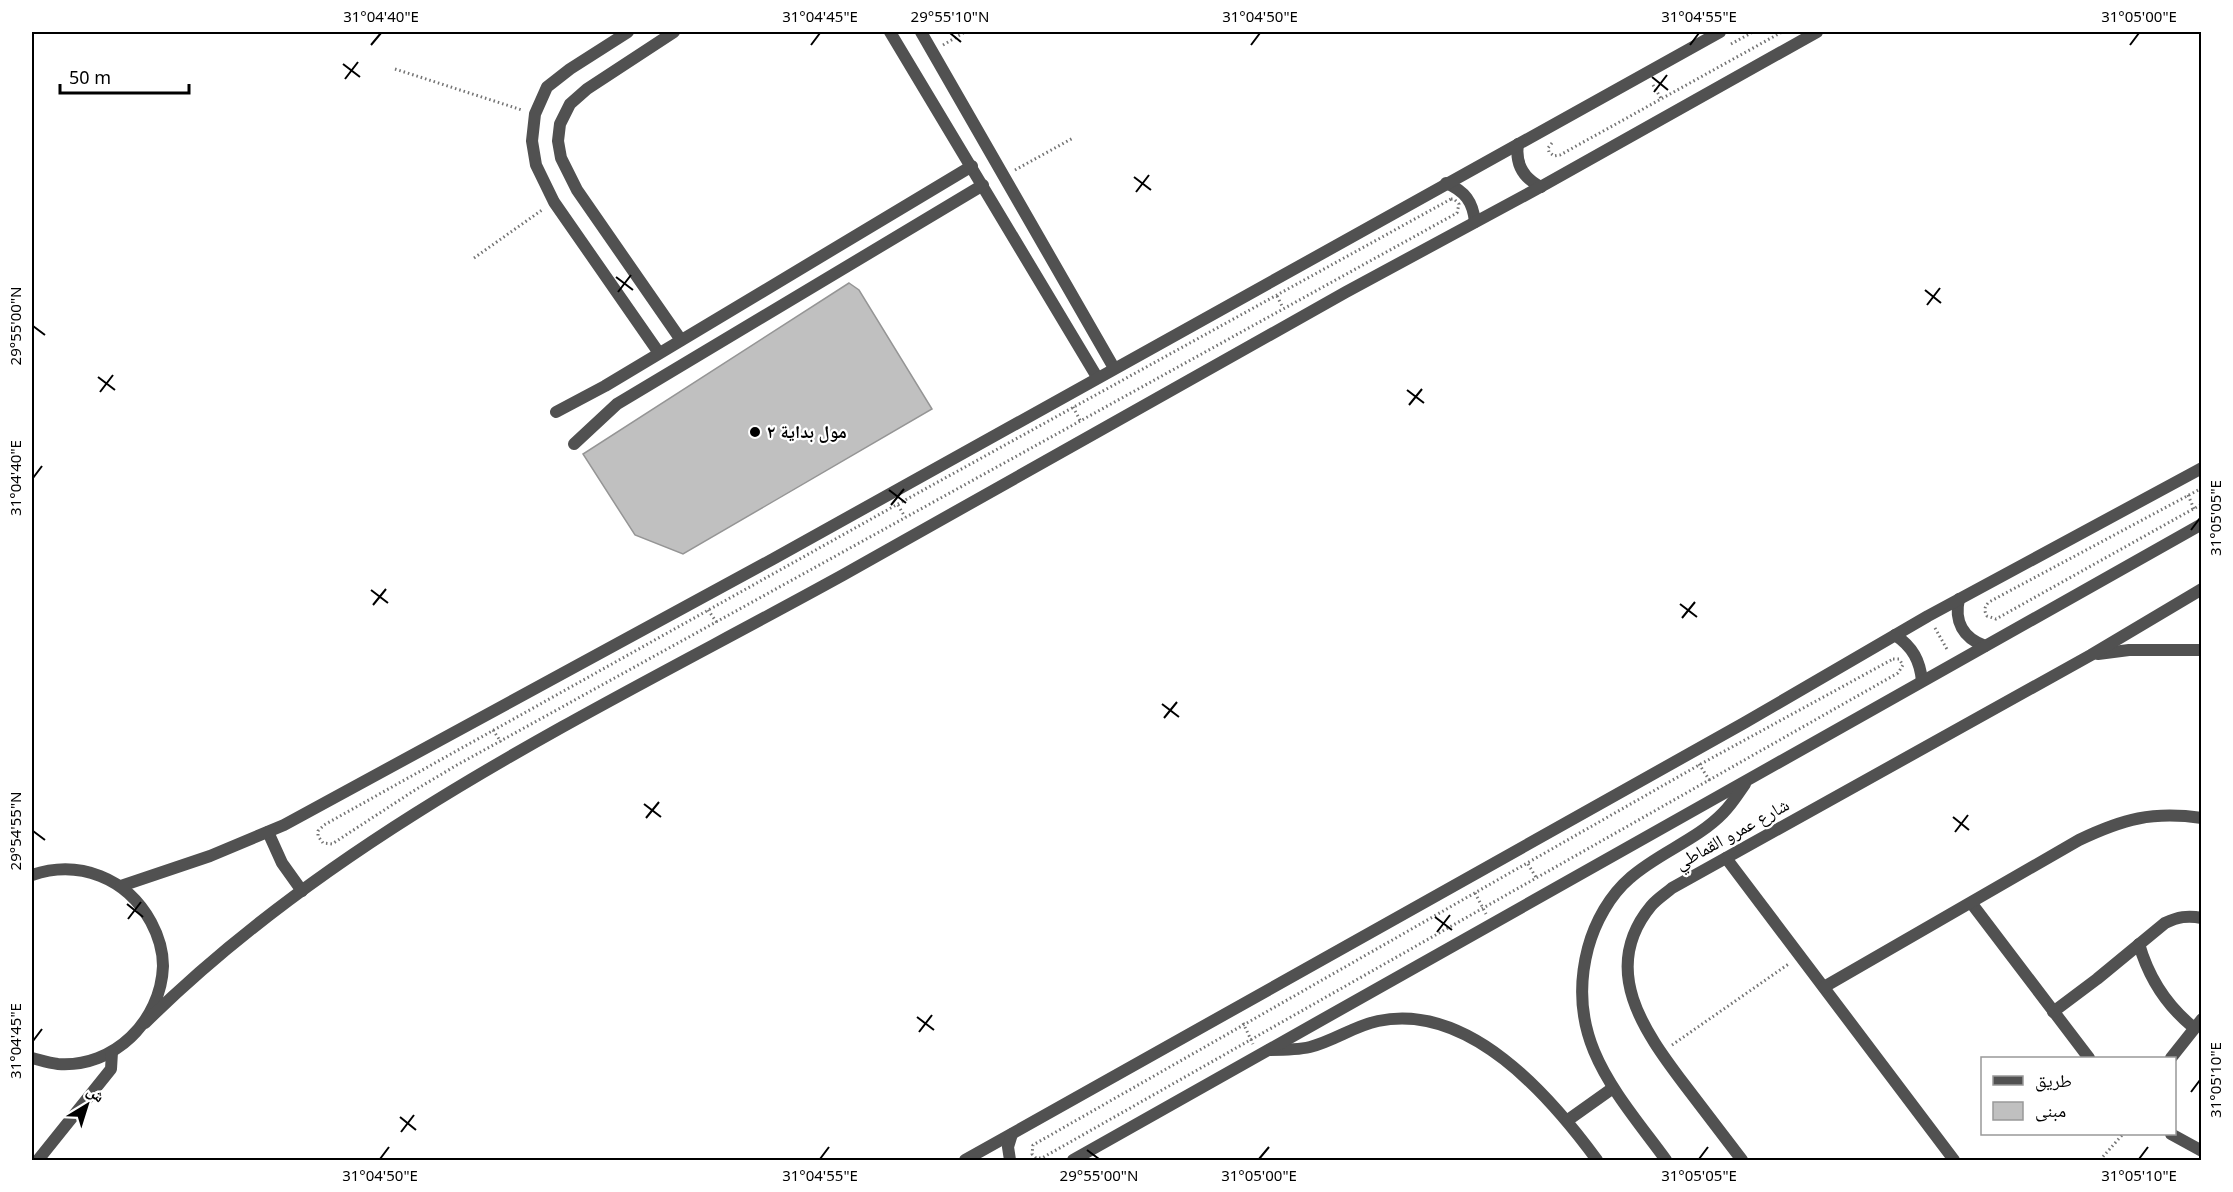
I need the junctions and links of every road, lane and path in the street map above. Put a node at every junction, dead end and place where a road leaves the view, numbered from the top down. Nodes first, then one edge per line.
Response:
1 (628, 32) edge
2 (674, 32) edge
3 (890, 32) edge
4 (921, 32) edge
5 (965, 32) edge
6 (1720, 32) edge
7 (1782, 32) edge
8 (1817, 32) edge
9 (656, 37) edge
10 (933, 51) junction
11 (395, 69) dead end
12 (1646, 73) junction
13 (1662, 99) junction
14 (535, 114) junction
15 (1670, 114) junction
16 (1073, 138) dead end
17 (1518, 144) junction
18 (1560, 155) dead end
19 (972, 166) junction
20 (1005, 175) junction
21 (1446, 183) junction
22 (983, 185) junction
23 (1541, 187) junction
24 (554, 202) junction
25 (1474, 222) junction
26 (474, 258) dead end
27 (1064, 280) junction
28 (1270, 283) junction
29 (1047, 292) junction
30 (1276, 296) junction
31 (1283, 308) junction
32 (1290, 323) junction
33 (681, 340) junction
34 (659, 353) junction
35 (1114, 368) junction
36 (624, 374) junction
37 (1097, 377) junction
38 (635, 393) junction
39 (1073, 407) junction
40 (556, 412) dead end
41 (1080, 422) junction
42 (1086, 439) junction
43 (574, 444) dead end
44 (2202, 468) edge
45 (2181, 480) junction
46 (2202, 488) edge
47 (2188, 496) junction
48 (895, 498) junction
49 (2202, 504) edge
50 (2194, 508) junction
51 (906, 518) junction
52 (2200, 520) edge
53 (2202, 589) edge
54 (701, 598) junction
55 (1959, 598) junction
56 (709, 610) junction
57 (1928, 616) junction
58 (717, 623) junction
59 (1895, 635) junction
60 (726, 637) junction
61 (1985, 646) junction
62 (2202, 650) edge
63 (2091, 655) junction
64 (1954, 663) junction
65 (1922, 681) junction
66 (485, 716) junction
67 (494, 731) junction
68 (501, 742) junction
69 (1691, 753) junction
70 (510, 758) junction
71 (1699, 765) junction
72 (1748, 779) junction
73 (1709, 780) junction
74 (1720, 795) junction
75 (2202, 818) edge
76 (268, 832) junction
77 (1519, 849) junction
78 (1726, 858) junction
79 (1528, 865) junction
80 (32, 875) edge
81 (1467, 878) junction
82 (1536, 878) junction
83 (121, 886) junction
84 (302, 891) junction
85 (1475, 894) junction
86 (1546, 894) junction
87 (1972, 904) junction
88 (1482, 908) junction
89 (2202, 918) edge
90 (1491, 924) junction
91 (2139, 944) junction
92 (1801, 955) junction
93 (1824, 987) junction
94 (1235, 1009) junction
95 (2053, 1012) junction
96 (145, 1023) junction
97 (2198, 1023) edge
98 (1243, 1024) junction
99 (1250, 1039) junction
100 (112, 1052) junction
101 (1263, 1052) junction
102 (1660, 1053) junction
103 (2087, 1057) edge
104 (2172, 1057) edge
105 (32, 1058) edge
106 (1613, 1088) junction
107 (1568, 1120) junction
108 (1012, 1134) junction
109 (2121, 1135) edge
110 (2173, 1135) edge
111 (2202, 1152) edge
112 (38, 1161) edge
113 (965, 1161) edge
114 (1010, 1161) edge
115 (1072, 1161) edge
116 (1598, 1161) edge
117 (1666, 1161) edge
118 (1742, 1161) edge
119 (1954, 1161) edge
120 (2100, 1161) edge

1 - 14 street
2 - 9 street
3 - 19 street
4 - 10 street
5 - 10 path
6 - 12 street
7 - 13 path
8 - 15 street
9 - 33 street
10 - 20 street
11 - 14 path
12 - 13 path
12 - 17 street
13 - 15 path
13 - 18 path
14 - 24 street
15 - 23 street
16 - 20 path
17 - 21 street
17 - 23 street
19 - 22 street
19 - 33 street
20 - 27 street
21 - 25 street
21 - 28 street
22 - 29 street
22 - 38 street
23 - 25 street
24 - 26 path
24 - 34 street
25 - 32 street
27 - 29 street
27 - 35 street
28 - 30 path
28 - 35 street
29 - 37 street
30 - 31 path
30 - 31 path
30 - 39 path
31 - 32 path
31 - 41 path
32 - 42 street
33 - 34 street
34 - 36 street
35 - 37 street
36 - 38 street
36 - 40 street
37 - 48 street
38 - 43 street
39 - 41 path
39 - 48 path
41 - 42 path
41 - 51 path
42 - 60 street
44 - 45 street
45 - 47 path
45 - 55 street
46 - 47 path
47 - 50 path
47 - 50 path
48 - 51 path
48 - 54 street
48 - 56 path
49 - 50 path
50 - 52 path
51 - 58 path
52 - 61 street
53 - 63 street, شارع عمرو القماطي
54 - 56 path
54 - 66 street
55 - 57 street
55 - 61 street
56 - 58 path
56 - 67 path
57 - 59 street
57 - 64 path
58 - 60 path
58 - 68 path
59 - 65 street
59 - 69 street
60 - 70 street
61 - 64 street
62 - 63 street, شارع عمرو القماطي
63 - 78 street, شارع عمرو القماطي
64 - 65 street
65 - 72 street
66 - 67 path
66 - 76 street
67 - 68 path
67 - 68 path
68 - 70 path
69 - 71 path
69 - 77 street
70 - 84 street
71 - 73 path
71 - 73 path
71 - 79 path
72 - 74 street
72 - 106 street
73 - 74 path
73 - 82 path
74 - 86 street
75 - 87 street
76 - 83 street
76 - 84 street
77 - 79 path
77 - 81 street
78 - 92 street
78 - 102 street, شارع عمرو القماطي
79 - 82 path
79 - 85 path
80 - 83 street
81 - 85 path
81 - 94 street
82 - 86 path
82 - 88 path
83 - 96 street
84 - 96 street
85 - 88 path
85 - 98 path
86 - 90 street
87 - 93 street
87 - 95 street
88 - 90 path
88 - 99 path
89 - 91 street
90 - 101 street
91 - 95 street
91 - 97 street
92 - 93 street
92 - 102 path
93 - 119 street
94 - 98 path
94 - 108 street
95 - 103 street
96 - 100 street
97 - 104 street
98 - 99 path
98 - 99 path
99 - 101 path
100 - 105 street
100 - 112 street
101 - 107 street
101 - 115 street
102 - 118 street, شارع عمرو القماطي
106 - 107 street
106 - 117 street
107 - 116 street
108 - 113 street
108 - 114 street
109 - 120 path
110 - 111 street

